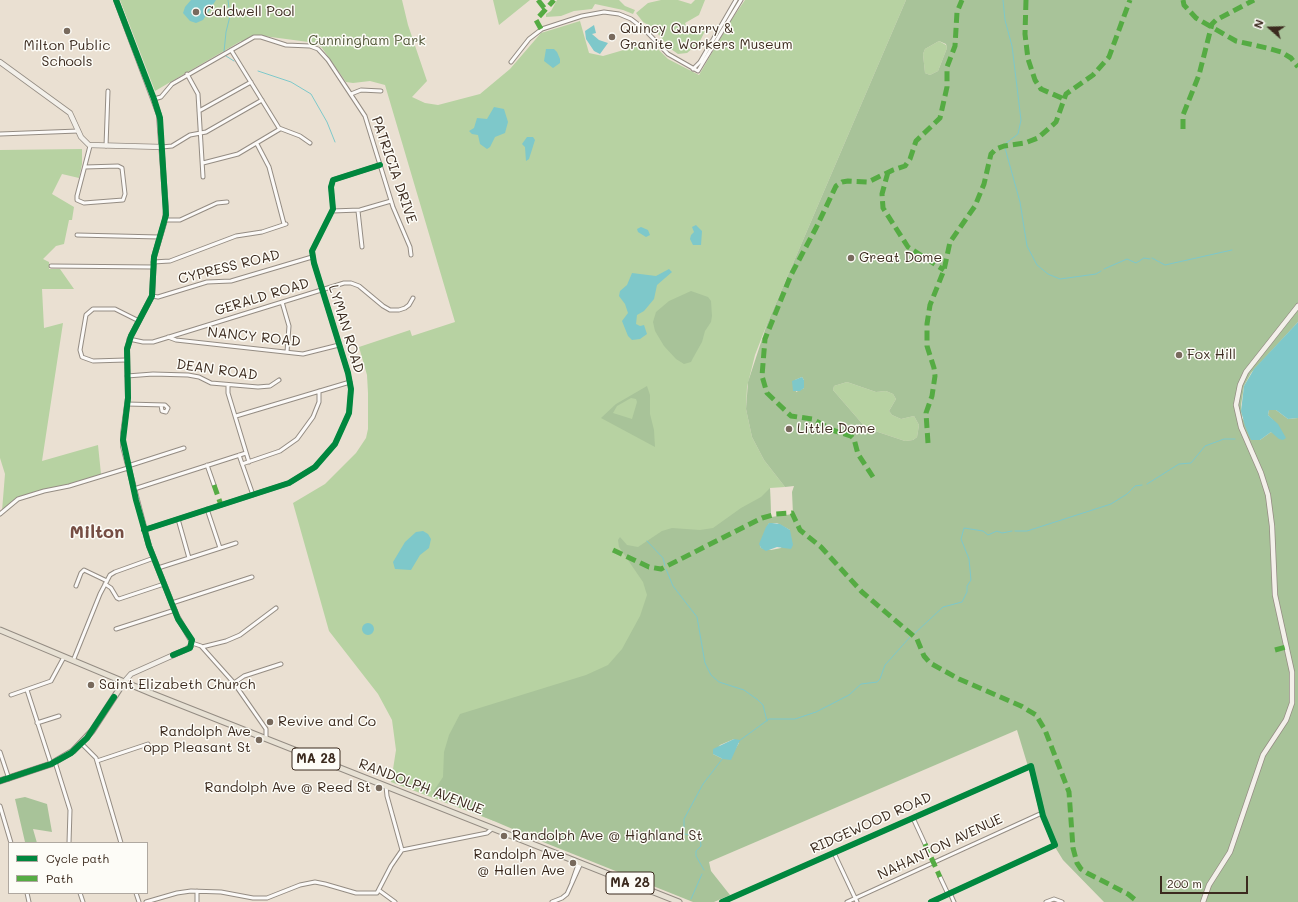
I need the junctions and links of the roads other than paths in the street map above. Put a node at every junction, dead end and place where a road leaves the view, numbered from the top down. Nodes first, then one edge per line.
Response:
1 (116, 0) edge
2 (736, 0) edge
3 (741, 0) edge
4 (231, 50) junction
5 (511, 62) dead end
6 (0, 63) edge
7 (693, 69) junction
8 (188, 74) junction
9 (251, 82) junction
10 (108, 91) dead end
11 (381, 91) dead end
12 (351, 94) junction
13 (154, 99) junction
14 (262, 100) junction
15 (199, 111) junction
16 (280, 129) junction
17 (78, 131) junction
18 (201, 133) junction
19 (0, 134) edge
20 (310, 143) dead end
21 (257, 144) junction
22 (90, 146) junction
23 (106, 146) junction
24 (162, 147) junction
25 (203, 163) junction
26 (380, 165) junction
27 (85, 167) junction
28 (203, 177) dead end
29 (391, 201) junction
30 (227, 202) dead end
31 (332, 211) junction
32 (358, 211) junction
33 (165, 220) junction
34 (77, 235) dead end
35 (160, 237) junction
36 (362, 247) dead end
37 (411, 255) dead end
38 (312, 257) junction
39 (153, 265) junction
40 (51, 266) dead end
41 (322, 290) junction
42 (152, 296) junction
43 (413, 298) dead end
44 (282, 302) junction
45 (1298, 306) edge
46 (139, 321) junction
47 (168, 337) junction
48 (129, 339) junction
49 (339, 345) junction
50 (287, 352) junction
51 (126, 360) junction
52 (127, 376) junction
53 (279, 380) dead end
54 (350, 382) junction
55 (228, 385) junction
56 (319, 391) junction
57 (127, 404) junction
58 (161, 405) dead end
59 (236, 416) junction
60 (184, 448) dead end
61 (246, 453) junction
62 (239, 455) junction
63 (249, 462) junction
64 (242, 464) junction
65 (208, 465) junction
66 (128, 467) junction
67 (214, 485) dead end
68 (134, 489) junction
69 (252, 495) junction
70 (208, 509) junction
71 (0, 514) edge
72 (178, 519) junction
73 (144, 530) junction
74 (236, 543) dead end
75 (220, 548) junction
76 (154, 558) junction
77 (189, 558) junction
78 (158, 568) junction
79 (252, 577) dead end
80 (106, 582) junction
81 (164, 584) junction
82 (76, 586) dead end
83 (172, 603) junction
84 (276, 608) dead end
85 (174, 610) junction
86 (116, 629) dead end
87 (0, 630) edge
88 (192, 643) junction
89 (202, 647) junction
90 (64, 657) junction
91 (73, 661) junction
92 (282, 664) dead end
93 (124, 682) junction
94 (234, 683) junction
95 (27, 690) junction
96 (11, 695) dead end
97 (59, 716) dead end
98 (37, 723) junction
99 (266, 739) junction
100 (82, 744) junction
101 (148, 744) dead end
102 (0, 752) edge
103 (97, 761) junction
104 (53, 763) junction
105 (9, 778) junction
106 (0, 781) edge
107 (386, 786) junction
108 (0, 806) edge
109 (1042, 813) junction
110 (913, 818) junction
111 (493, 828) junction
112 (11, 842) edge
113 (69, 842) edge
114 (121, 842) edge
115 (925, 844) dead end
116 (402, 850) junction
117 (834, 853) junction
118 (580, 862) junction
119 (940, 878) dead end
120 (197, 891) junction
121 (380, 891) junction
122 (949, 894) junction
123 (258, 900) edge
124 (856, 900) edge
125 (146, 902) edge
126 (197, 902) edge
127 (395, 902) edge
128 (552, 902) edge
129 (679, 902) edge
130 (722, 902) edge
131 (847, 902) edge
132 (931, 902) edge
133 (954, 902) edge
134 (1046, 902) edge
135 (1062, 902) edge
136 (1203, 902) edge

1 - 13 street
2 - 7 street
3 - 7 street
4 - 8 street, PATRICIA DRIVE
4 - 9 street
4 - 12 street, PATRICIA DRIVE
5 - 7 street
6 - 17 street
8 - 13 street, PATRICIA DRIVE
8 - 15 street
9 - 14 street
9 - 15 street
10 - 23 street
11 - 12 street
12 - 26 street, PATRICIA DRIVE
13 - 24 street
14 - 16 street
14 - 18 street
15 - 18 street
16 - 20 street
16 - 21 street
17 - 19 street
17 - 22 street
18 - 24 street
18 - 25 street
21 - 25 street
21 - 39 street
22 - 23 street
22 - 27 street
23 - 24 street
24 - 33 street
25 - 28 street
26 - 29 street, PATRICIA DRIVE
26 - 31 street
27 - 27 street
29 - 32 street
29 - 37 street, PATRICIA DRIVE
30 - 33 street
31 - 32 street
31 - 38 street
32 - 36 street
33 - 35 street
34 - 35 street
35 - 39 street
38 - 41 street, LYMAN ROAD
38 - 42 street, CYPRESS ROAD
39 - 40 street
39 - 42 street
41 - 43 street, GERALD ROAD
41 - 44 street, GERALD ROAD
41 - 49 street, LYMAN ROAD
42 - 46 street
44 - 47 street, GERALD ROAD
44 - 50 street
45 - 136 street
46 - 48 street
46 - 51 street
47 - 48 street, GERALD ROAD
47 - 50 street, NANCY ROAD
48 - 51 street
49 - 50 street, NANCY ROAD
49 - 54 street, LYMAN ROAD
51 - 52 street
52 - 55 street, DEAN ROAD
52 - 57 street
53 - 55 street, DEAN ROAD
54 - 56 street
54 - 69 street, LYMAN ROAD
55 - 59 street
56 - 59 street
56 - 63 street
57 - 58 street
57 - 66 street
59 - 61 street
60 - 66 street
61 - 62 street
61 - 63 street
62 - 64 street
62 - 65 street
63 - 64 street
64 - 69 street
65 - 67 street
65 - 68 street
66 - 68 street
66 - 71 street
68 - 73 street
69 - 70 street, LYMAN ROAD
70 - 72 street, LYMAN ROAD
70 - 75 street
72 - 73 street, LYMAN ROAD
72 - 77 street
73 - 76 street
74 - 75 street
75 - 77 street
76 - 78 street
76 - 80 street
77 - 78 street
78 - 81 street
79 - 83 street
80 - 81 street
80 - 82 street
80 - 91 street
81 - 83 street
83 - 85 street
84 - 89 street
85 - 86 street
85 - 88 street
87 - 90 main road, RANDOLPH AVENUE
88 - 89 street
88 - 93 street
89 - 94 street
90 - 91 main road, RANDOLPH AVENUE
90 - 95 street
91 - 93 main road, RANDOLPH AVENUE
92 - 94 street
93 - 99 main road, RANDOLPH AVENUE / MA 28
93 - 100 main road
94 - 99 street
95 - 96 street
95 - 98 street
97 - 98 street
98 - 104 street
99 - 107 main road, RANDOLPH AVENUE / MA 28
100 - 103 street
100 - 104 main road
101 - 103 street
102 - 105 street
103 - 114 street
104 - 105 main road
104 - 113 street
105 - 106 main road
107 - 111 main road, RANDOLPH AVENUE / MA 28
107 - 116 street
108 - 112 street
109 - 110 street, RIDGEWOOD ROAD
109 - 122 street
109 - 124 street, NAHANTON AVENUE
110 - 115 street
110 - 117 street, RIDGEWOOD ROAD
111 - 116 street
111 - 118 main road, RANDOLPH AVENUE / MA 28
116 - 121 street
117 - 124 street
117 - 130 street, RIDGEWOOD ROAD
118 - 128 street
118 - 129 main road, RANDOLPH AVENUE / MA 28
119 - 122 street
120 - 123 street
120 - 125 street
120 - 126 street
121 - 123 street
121 - 127 street
122 - 132 street
122 - 133 street
124 - 131 street, NAHANTON AVENUE
134 - 135 street

